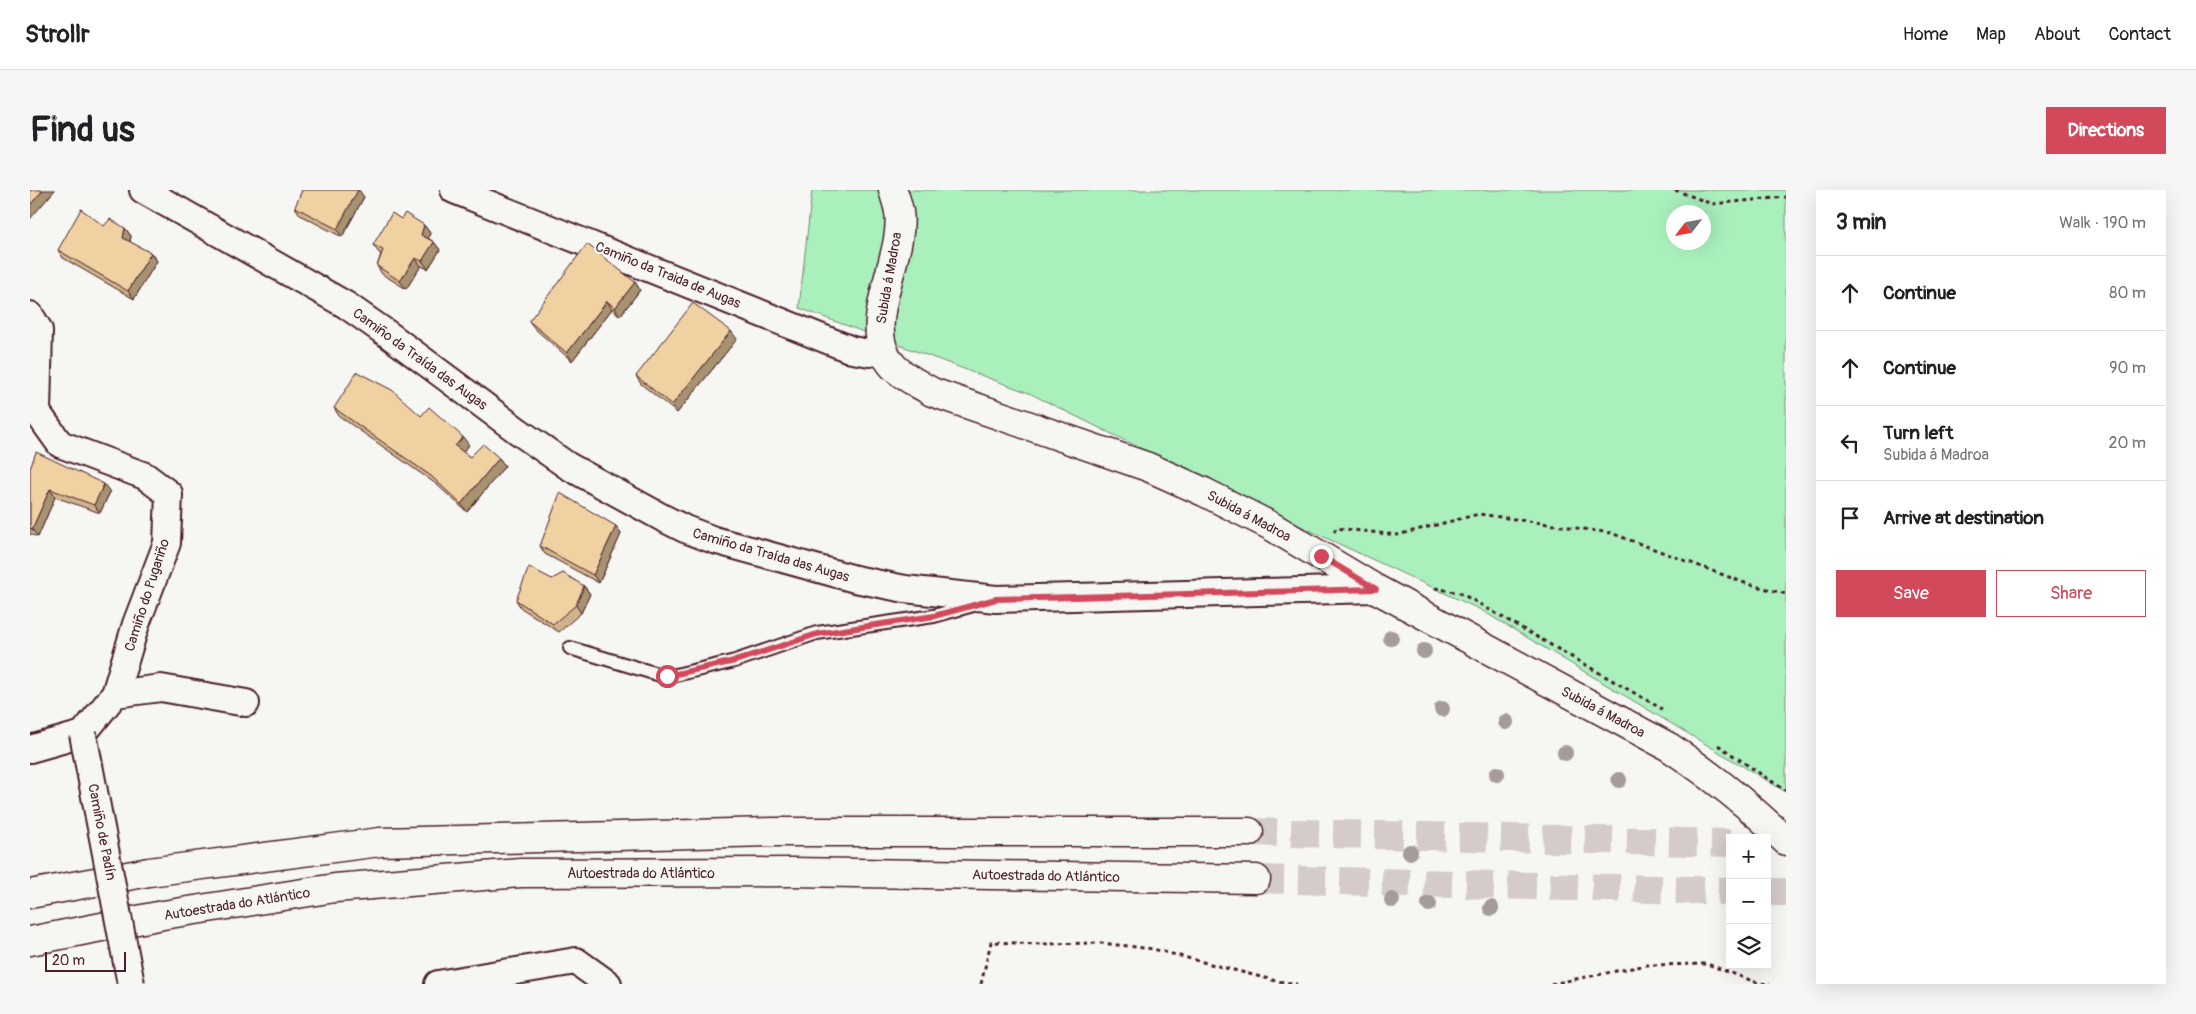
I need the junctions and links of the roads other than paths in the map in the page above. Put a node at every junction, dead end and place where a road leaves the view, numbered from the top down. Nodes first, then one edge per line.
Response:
1 (143, 190) edge
2 (454, 190) edge
3 (893, 190) edge
4 (30, 315) edge
5 (883, 350) junction
6 (1376, 589) junction
7 (996, 599) junction
8 (570, 648) dead end
9 (115, 694) junction
10 (246, 703) dead end
11 (83, 734) junction
12 (30, 749) edge
13 (1249, 832) tunnel mouth
14 (1786, 841) edge
15 (1256, 879) tunnel mouth
16 (30, 894) edge
17 (30, 941) edge
18 (131, 984) edge
19 (438, 984) edge
20 (608, 984) edge

1 - 7 street, Camiño da Traída das Augas
2 - 5 street, Camiño da Traida de Augas
3 - 5 main road, Subida á Madroa
4 - 9 street, Camiño do Pugariño
5 - 6 main road, Subida á Madroa
6 - 7 street, Camiño da Traída das Augas
6 - 14 main road, Subida á Madroa
7 - 8 lane
9 - 10 street
9 - 11 street, Camiño do Pugariño
11 - 12 street
11 - 18 street, Camiño de Padín, bridge
13 - 16 main road
15 - 17 main road, Autoestrada do Atlántico
19 - 20 street

